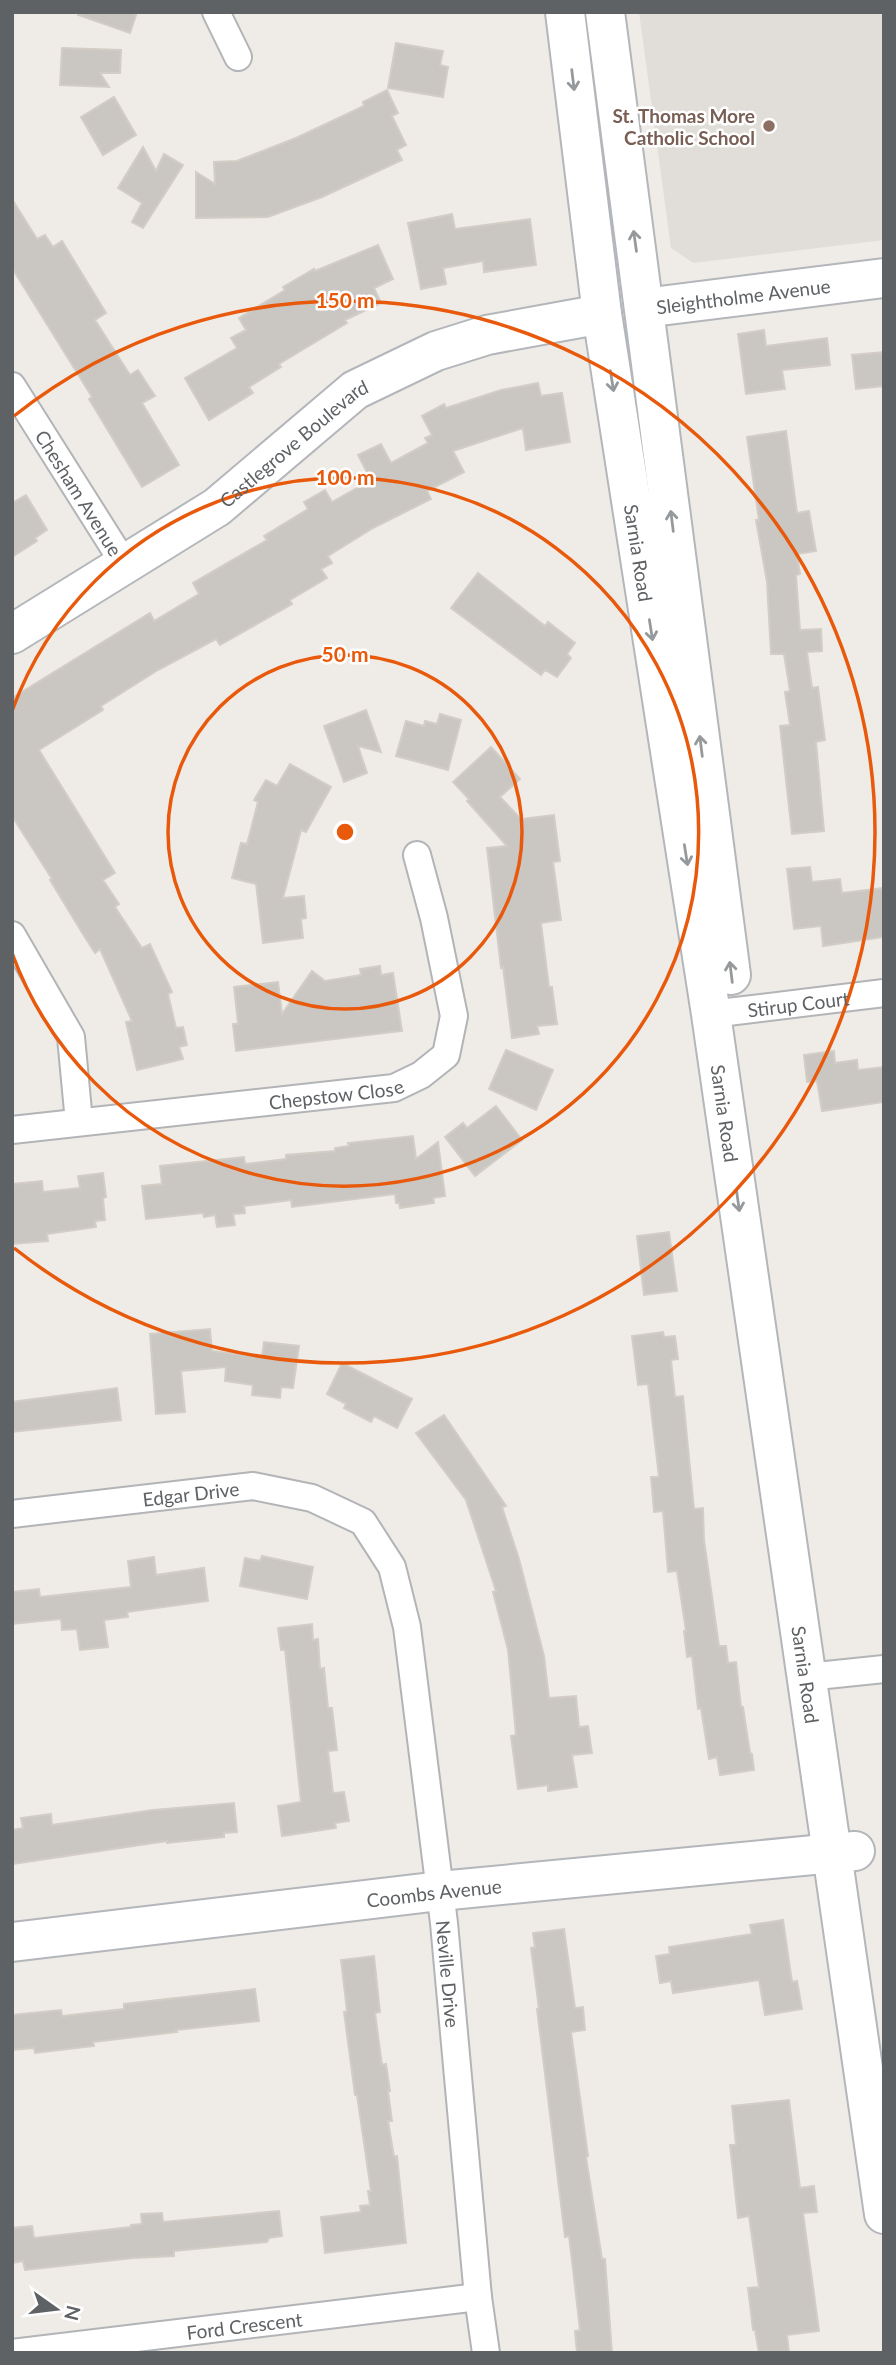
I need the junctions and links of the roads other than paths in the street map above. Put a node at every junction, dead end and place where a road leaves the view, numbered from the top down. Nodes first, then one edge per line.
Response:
1 (216, 12) edge
2 (565, 12) edge
3 (604, 12) edge
4 (238, 57) dead end
5 (884, 278) edge
6 (644, 308) junction
7 (602, 314) junction
8 (12, 386) edge
9 (125, 565) junction
10 (12, 634) edge
11 (417, 855) dead end
12 (12, 935) edge
13 (884, 993) edge
14 (723, 1012) junction
15 (79, 1122) junction
16 (12, 1130) edge
17 (12, 1514) edge
18 (363, 1522) joint
19 (884, 1669) edge
20 (820, 1676) junction
21 (845, 1852) junction
22 (440, 1892) junction
23 (12, 1942) edge
24 (884, 2034) edge
25 (884, 2214) edge
26 (478, 2297) junction
27 (12, 2353) edge
28 (486, 2353) edge

1 - 4 street
2 -> 7 main road, Sarnia Road
6 -> 3 main road, Sarnia Road
5 - 6 main road, Sleightholme Avenue
6 - 7 street, Sleightholme Avenue
14 -> 6 main road, Sarnia Road
7 - 9 main road, Castlegrove Boulevard
7 -> 14 main road, Sarnia Road
8 - 9 street, Chesham Avenue
9 - 10 main road, Castlegrove Boulevard
11 - 15 street, Chepstow Close
12 - 15 street
13 - 14 street, Stirup Court
14 - 20 main road, Sarnia Road
15 - 16 street, Chepstow Close
17 - 18 street, Edgar Drive
18 - 22 street, Neville Drive
19 - 20 street
20 - 21 main road, Sarnia Road
21 - 22 main road, Coombs Avenue
21 - 24 main road, Sarnia Road
21 - 25 main road, Sarnia Road
22 - 23 main road, Coombs Avenue
22 - 26 street, Neville Drive
26 - 27 street, Ford Crescent
26 - 28 street, Neville Drive

